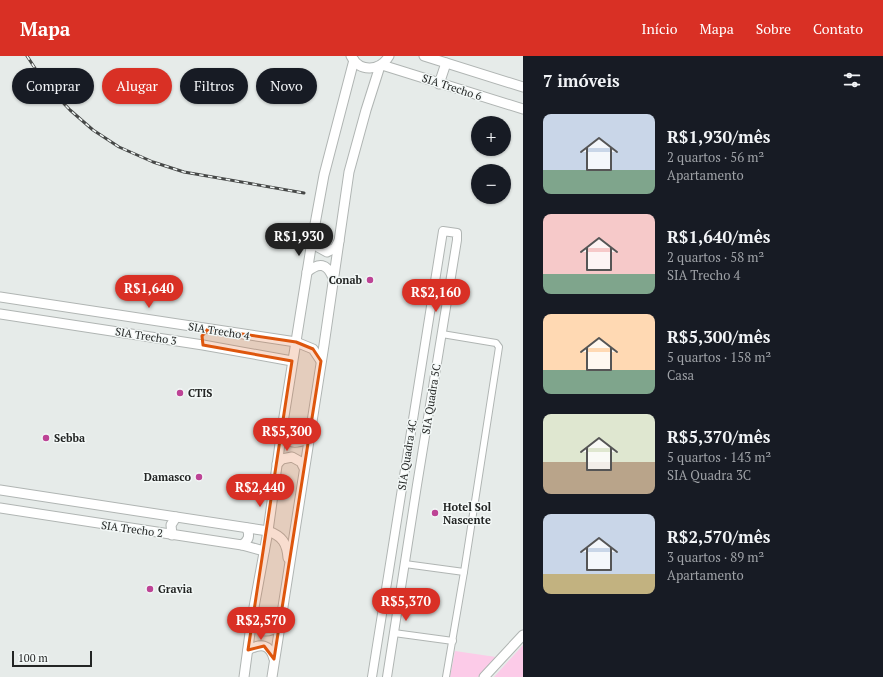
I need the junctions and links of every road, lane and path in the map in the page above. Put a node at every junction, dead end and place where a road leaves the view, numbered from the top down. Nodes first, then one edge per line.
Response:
1 (389, 56) edge
2 (424, 56) edge
3 (353, 58) edge
4 (446, 63) junction
5 (381, 65) junction
6 (439, 84) junction
7 (523, 87) edge
8 (523, 110) edge
9 (443, 231) joint
10 (313, 235) junction
11 (340, 240) junction
12 (307, 272) junction
13 (333, 278) junction
14 (0, 297) edge
15 (431, 299) junction
16 (447, 303) junction
17 (429, 312) junction
18 (0, 314) edge
19 (445, 316) junction
20 (208, 329) junction
21 (442, 334) junction
22 (273, 339) junction
23 (296, 342) junction
24 (203, 345) junction
25 (270, 357) junction
26 (292, 361) junction
27 (321, 361) junction
28 (282, 429) junction
29 (308, 439) junction
30 (277, 464) junction
31 (304, 468) junction
32 (405, 468) junction
33 (420, 470) junction
34 (402, 483) junction
35 (417, 485) junction
36 (0, 490) edge
37 (0, 508) edge
38 (176, 517) junction
39 (247, 528) junction
40 (268, 532) junction
41 (172, 535) junction
42 (242, 545) junction
43 (264, 551) junction
44 (405, 564) junction
45 (289, 569) junction
46 (464, 572) junction
47 (383, 609) junction
48 (397, 613) junction
49 (252, 618) junction
50 (279, 626) junction
51 (394, 634) junction
52 (523, 634) edge
53 (453, 641) junction
54 (248, 650) junction
55 (274, 659) junction
56 (244, 677) edge
57 (272, 677) edge
58 (372, 677) edge
59 (387, 677) edge
60 (446, 677) edge
61 (484, 677) edge

1 - 5 main road
2 - 4 main road, SIA Trecho 6
3 - 5 main road, SIA Trecho 6
3 - 10 main road
4 - 6 main road
4 - 7 main road, SIA Trecho 6
5 - 6 main road, SIA Trecho 6
5 - 11 main road
6 - 8 main road, SIA Trecho 6
9 - 15 street, SIA Quadra 4C
9 - 16 street, SIA Quadra 5C
10 - 11 main road
10 - 12 main road
11 - 13 main road
12 - 13 main road
12 - 23 main road
13 - 27 main road
14 - 20 main road, SIA Trecho 4
15 - 16 street
15 - 17 street, SIA Quadra 4C
16 - 19 street, SIA Quadra 5C
17 - 19 street
17 - 32 street, SIA Quadra 4C
18 - 24 main road, SIA Trecho 3
19 - 21 street, SIA Quadra 5C
20 - 22 main road, SIA Trecho 4
20 - 24 main road
21 - 33 street, SIA Quadra 5C
21 - 46 street
22 - 23 main road, SIA Trecho 4
22 - 25 main road
23 - 26 main road
23 - 27 main road, SIA Trecho 4
24 - 25 main road, SIA Trecho 3
25 - 26 main road, SIA Trecho 3
26 - 28 main road
27 - 29 main road
28 - 29 main road
28 - 30 main road
29 - 31 main road
30 - 31 main road
30 - 40 main road
31 - 45 main road
32 - 33 street
32 - 34 street, SIA Quadra 4C
33 - 35 street, SIA Quadra 5C
34 - 35 street
34 - 47 street, SIA Quadra 4C
35 - 44 street, SIA Quadra 5C
36 - 38 main road
37 - 41 main road, SIA Trecho 2
38 - 39 main road
38 - 41 main road
39 - 40 main road
39 - 42 main road
40 - 43 main road
40 - 45 main road
41 - 42 main road, SIA Trecho 2
42 - 43 main road, SIA Trecho 2
43 - 49 main road
44 - 46 street
44 - 48 street, SIA Quadra 5C
45 - 50 main road
46 - 53 street
47 - 48 street
47 - 58 street, SIA Quadra 4C
48 - 51 street, SIA Quadra 5C
49 - 50 main road
49 - 54 main road
50 - 55 main road
51 - 53 street
51 - 59 street, SIA Quadra 5C
52 - 61 main road
53 - 60 street
54 - 55 main road
54 - 56 main road
55 - 57 main road

